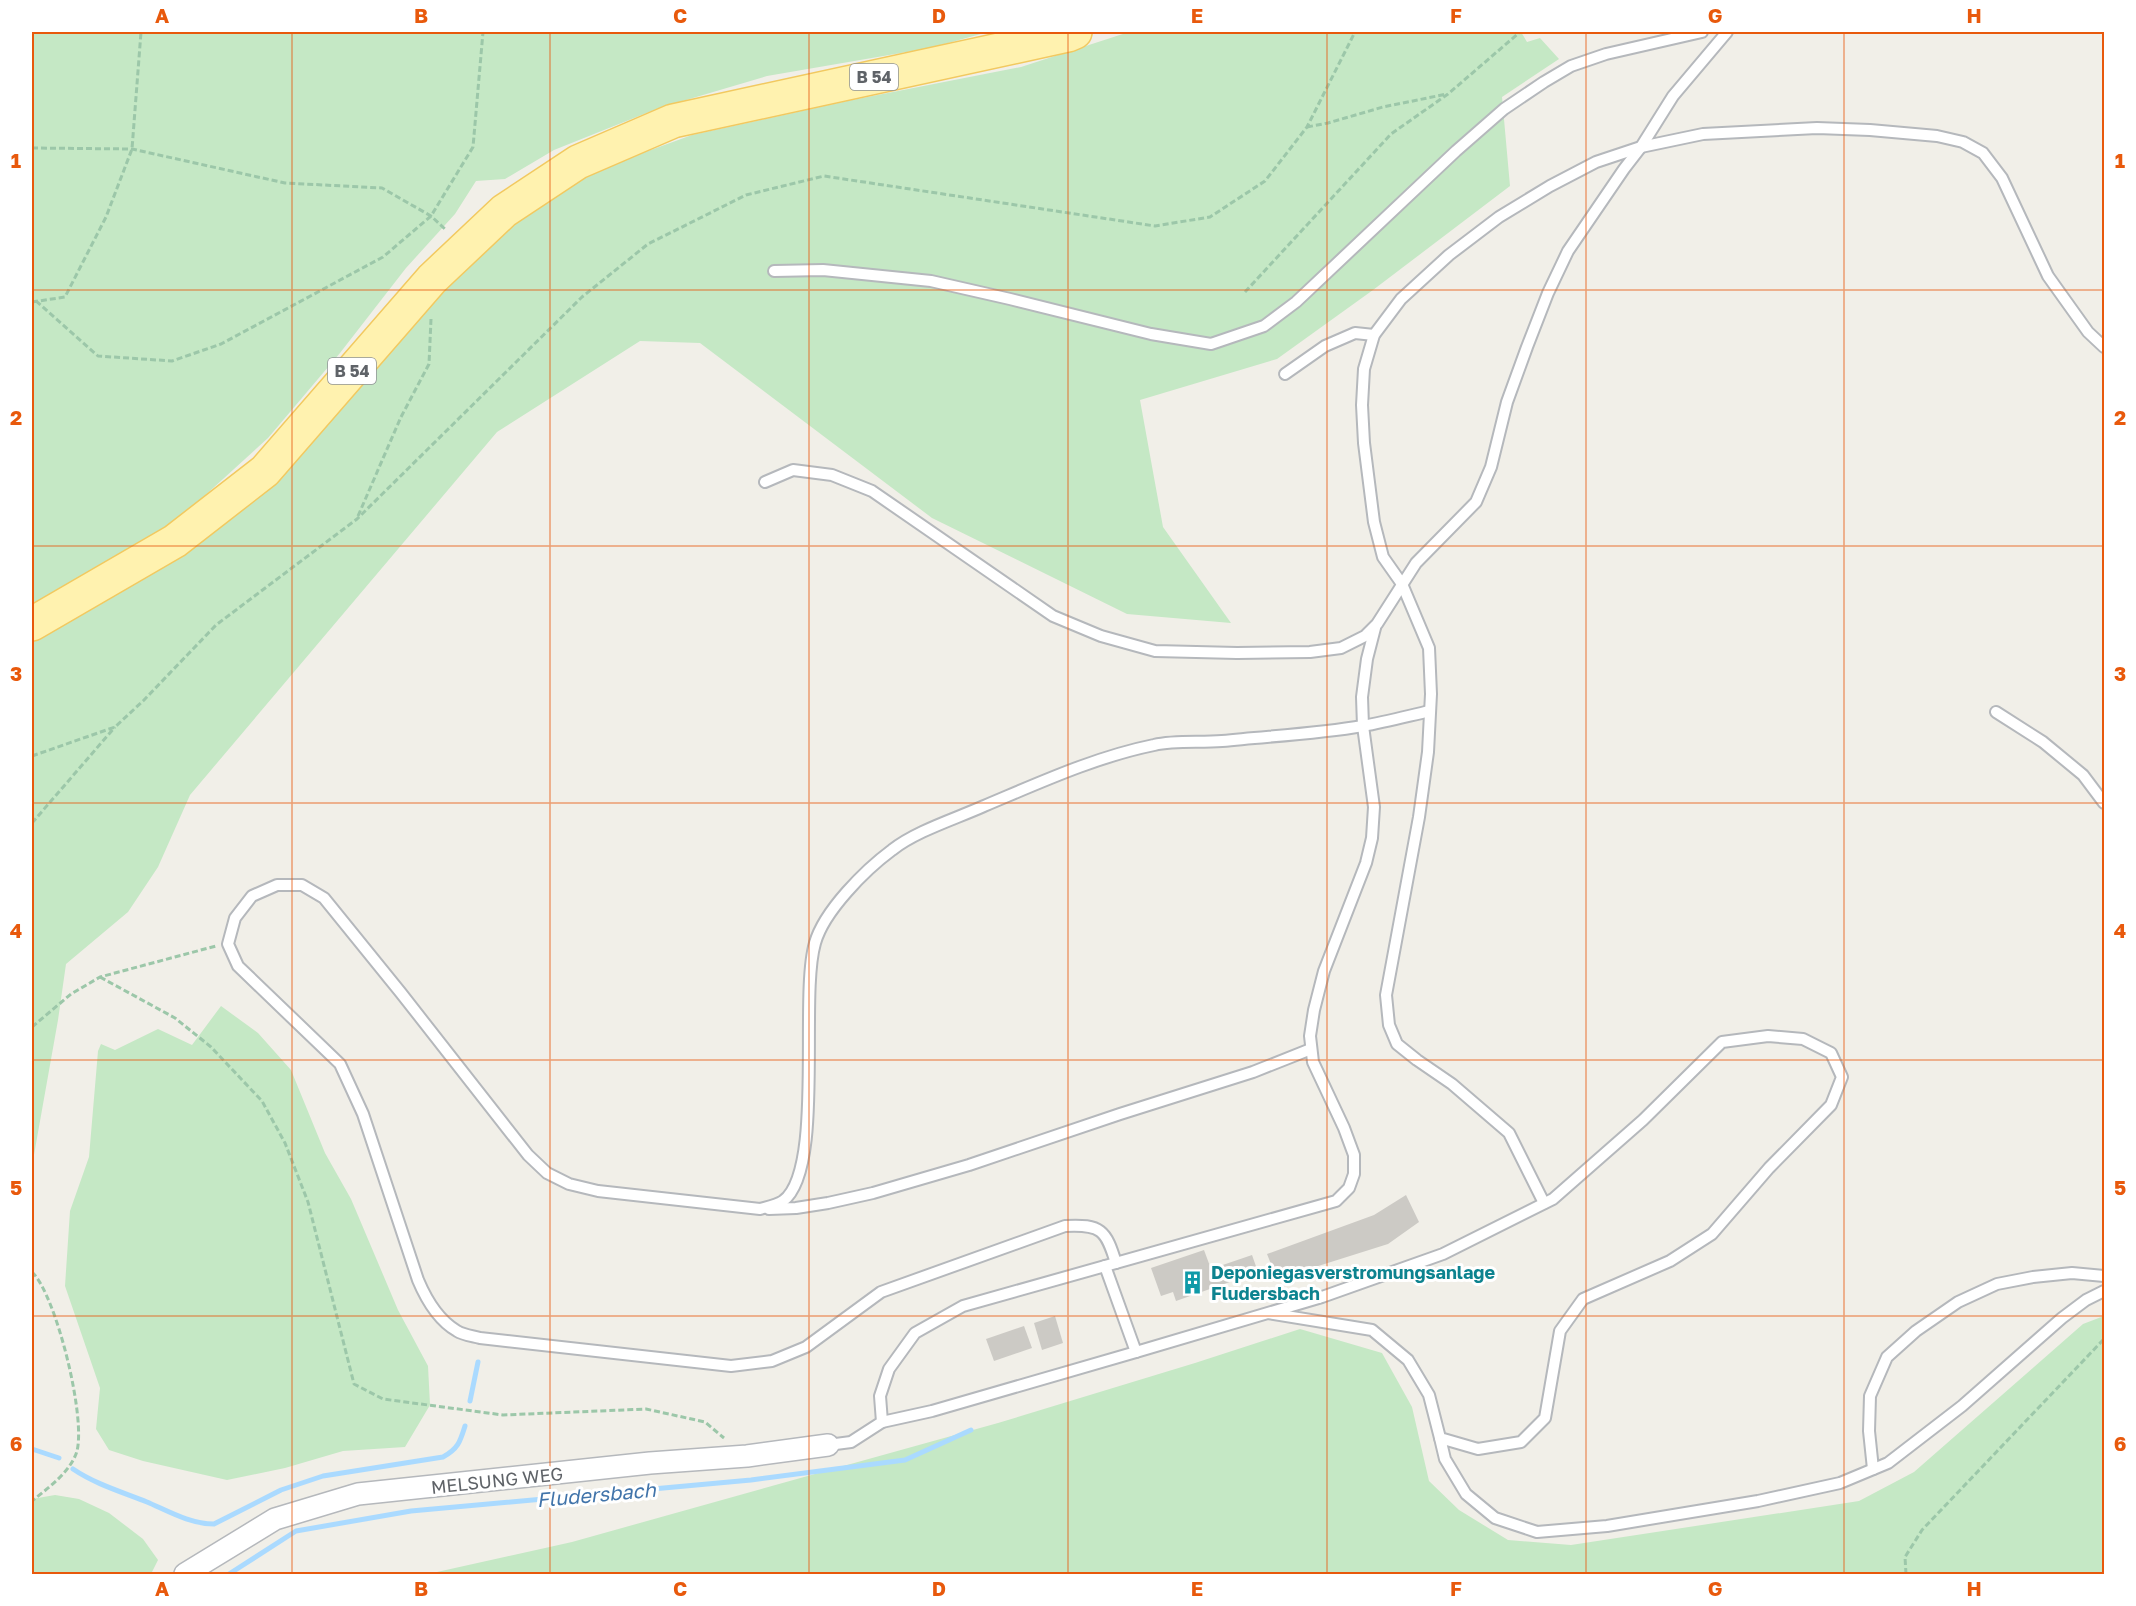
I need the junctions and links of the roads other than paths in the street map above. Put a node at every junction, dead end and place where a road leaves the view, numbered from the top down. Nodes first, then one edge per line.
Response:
1 (1076, 32) edge
2 (1702, 32) edge
3 (1727, 32) edge
4 (1641, 147) junction
5 (774, 271) dead end
6 (1374, 335) junction
7 (2104, 347) edge
8 (1285, 374) dead end
9 (765, 482) dead end
10 (1402, 584) junction
11 (32, 624) edge
12 (1375, 626) junction
13 (1430, 711) junction
14 (1996, 712) dead end
15 (1363, 726) junction
16 (2104, 803) edge
17 (228, 944) junction
18 (216, 946) road end
19 (1311, 1049) junction
20 (1544, 1203) junction
21 (760, 1209) junction
22 (1111, 1265) junction
23 (2104, 1278) edge
24 (2104, 1291) edge
25 (2086, 1300) junction
26 (1268, 1313) junction
27 (1136, 1352) junction
28 (882, 1422) junction
29 (1440, 1438) junction
30 (828, 1445) joint
31 (1873, 1469) junction
32 (185, 1575) edge

1 - 11 main road, B 54
2 - 5 lane
3 - 4 lane
4 - 6 lane
4 - 7 lane
4 - 10 lane
6 - 8 lane
6 - 10 lane
9 - 12 lane
10 - 12 lane
10 - 13 lane
12 - 15 lane
13 - 15 lane
13 - 20 lane
14 - 16 lane
15 - 19 lane
15 - 21 lane
17 - 18 lane
17 - 21 lane
17 - 22 lane
19 - 21 lane
19 - 22 lane
20 - 26 lane
20 - 29 lane
22 - 27 lane
22 - 28 lane
23 - 25 lane
23 - 31 lane
24 - 25 lane
25 - 31 lane
26 - 27 lane
26 - 29 lane
27 - 28 lane
28 - 30 lane
29 - 31 lane
30 - 32 street, MELSUNG WEG

